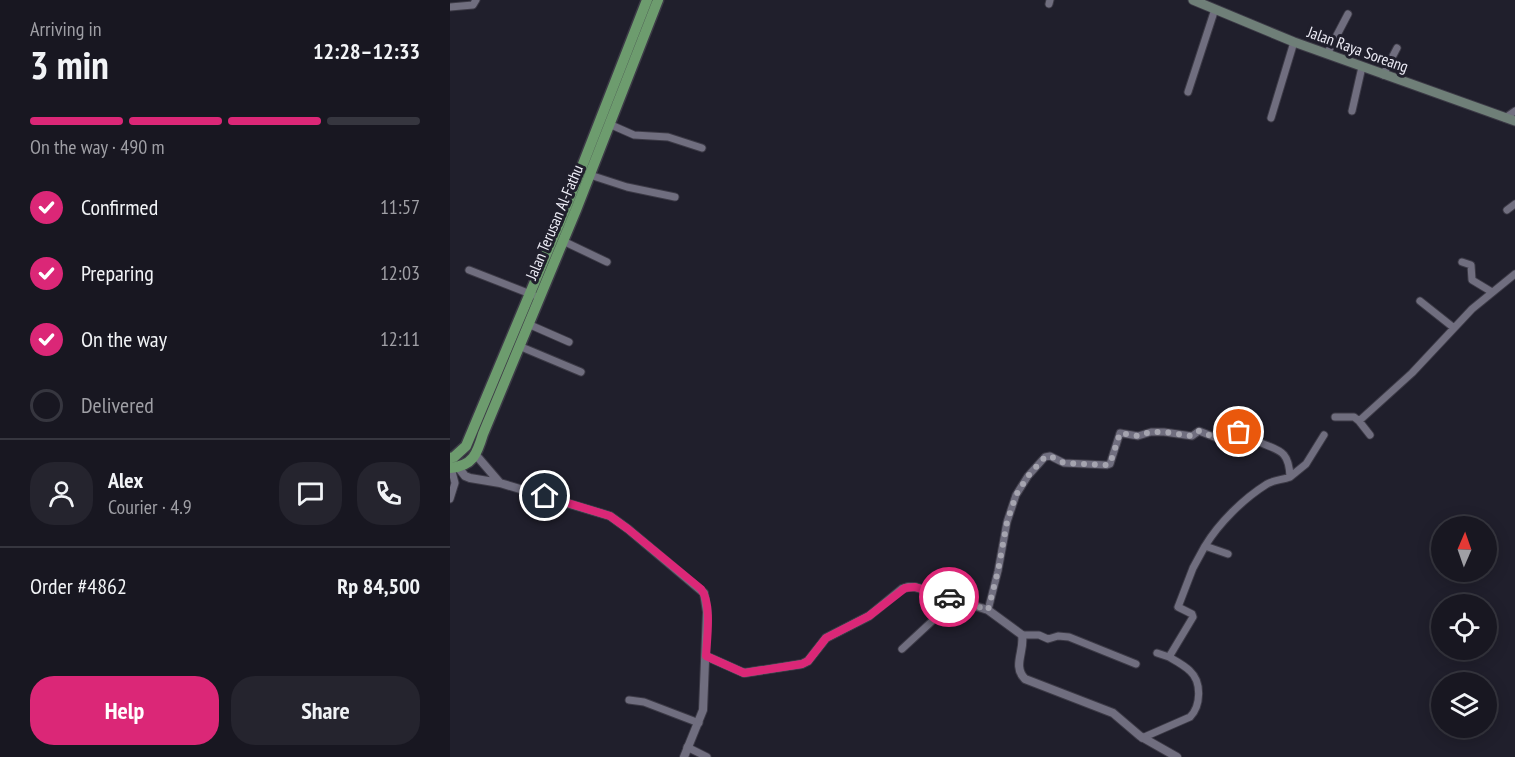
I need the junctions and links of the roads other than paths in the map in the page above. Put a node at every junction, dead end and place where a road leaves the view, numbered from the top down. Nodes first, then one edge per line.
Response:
1 (476, 0) edge
2 (647, 0) edge
3 (658, 0) edge
4 (1193, 0) edge
5 (450, 7) edge
6 (1215, 9) junction
7 (1348, 14) dead end
8 (1294, 42) junction
9 (1397, 48) dead end
10 (1327, 54) junction
11 (1362, 67) junction
12 (1383, 75) junction
13 (1188, 92) dead end
14 (1352, 111) dead end
15 (1515, 111) edge
16 (1271, 118) dead end
17 (1510, 119) edge
18 (609, 124) junction
19 (702, 148) dead end
20 (590, 162) junction
21 (590, 175) junction
22 (675, 196) dead end
23 (1515, 204) edge
24 (1507, 210) dead end
25 (563, 241) junction
26 (607, 262) dead end
27 (1462, 262) dead end
28 (469, 270) dead end
29 (1515, 274) edge
30 (1492, 292) junction
31 (534, 295) junction
32 (1420, 301) dead end
33 (528, 324) junction
34 (1454, 328) junction
35 (569, 342) dead end
36 (519, 346) junction
37 (581, 372) dead end
38 (1335, 417) dead end
39 (1359, 421) junction
40 (1239, 432) dead end
41 (1255, 433) dead end
42 (1324, 435) dead end
43 (1370, 435) dead end
44 (476, 455) junction
45 (452, 465) edge
46 (1290, 477) junction
47 (500, 483) junction
48 (450, 499) edge
49 (1205, 546) junction
50 (1228, 554) dead end
51 (956, 599) junction
52 (988, 610) junction
53 (1022, 635) junction
54 (903, 649) dead end
55 (1157, 653) dead end
56 (706, 656) junction
57 (1168, 657) junction
58 (1136, 664) dead end
59 (629, 700) dead end
60 (699, 723) junction
61 (1142, 738) junction
62 (687, 747) junction
63 (684, 757) edge
64 (707, 757) edge
65 (1177, 757) edge

1 - 5 street
2 - 20 highway, Jalan Terusan Al-Fathu
3 - 18 highway, Jalan Terusan Al-Fathu
4 - 6 main road, Jalan Raya Soreang
6 - 8 main road, Jalan Raya Soreang
6 - 13 street
7 - 10 street
8 - 10 main road, Jalan Raya Soreang
8 - 16 street
9 - 12 street
10 - 11 main road, Jalan Raya Soreang
11 - 12 main road, Jalan Raya Soreang
11 - 14 street
12 - 17 main road, Jalan Raya Soreang
15 - 17 street
18 - 19 street
18 - 20 highway, Jalan Terusan Al-Fathu
20 - 21 highway, Jalan Terusan Al-Fathu
20 - 31 highway, Jalan Terusan Al-Fathu
21 - 22 street
21 - 25 highway, Jalan Terusan Al-Fathu
23 - 24 street
25 - 26 street
25 - 31 highway, Jalan Terusan Al-Fathu
27 - 30 street
28 - 31 street
29 - 30 street
30 - 34 street
31 - 33 highway, Jalan Terusan Al-Fathu
31 - 45 highway, Jalan Terusan Al-Fathu
32 - 34 street
33 - 35 street
33 - 36 highway, Jalan Terusan Al-Fathu
34 - 39 street
36 - 37 street
36 - 44 highway, Jalan Terusan Al-Fathu
38 - 39 street
39 - 43 street
40 - 52 street
41 - 46 street
42 - 46 street
44 - 45 highway
44 - 47 street
45 - 47 street
45 - 48 street
46 - 49 street
47 - 56 street
49 - 50 street
49 - 57 street
51 - 52 street
51 - 54 street
51 - 56 street
52 - 53 street
53 - 58 street
53 - 61 street
55 - 57 street
56 - 60 street
57 - 61 street
59 - 60 street
60 - 62 street
61 - 65 street
62 - 63 street
62 - 64 street

